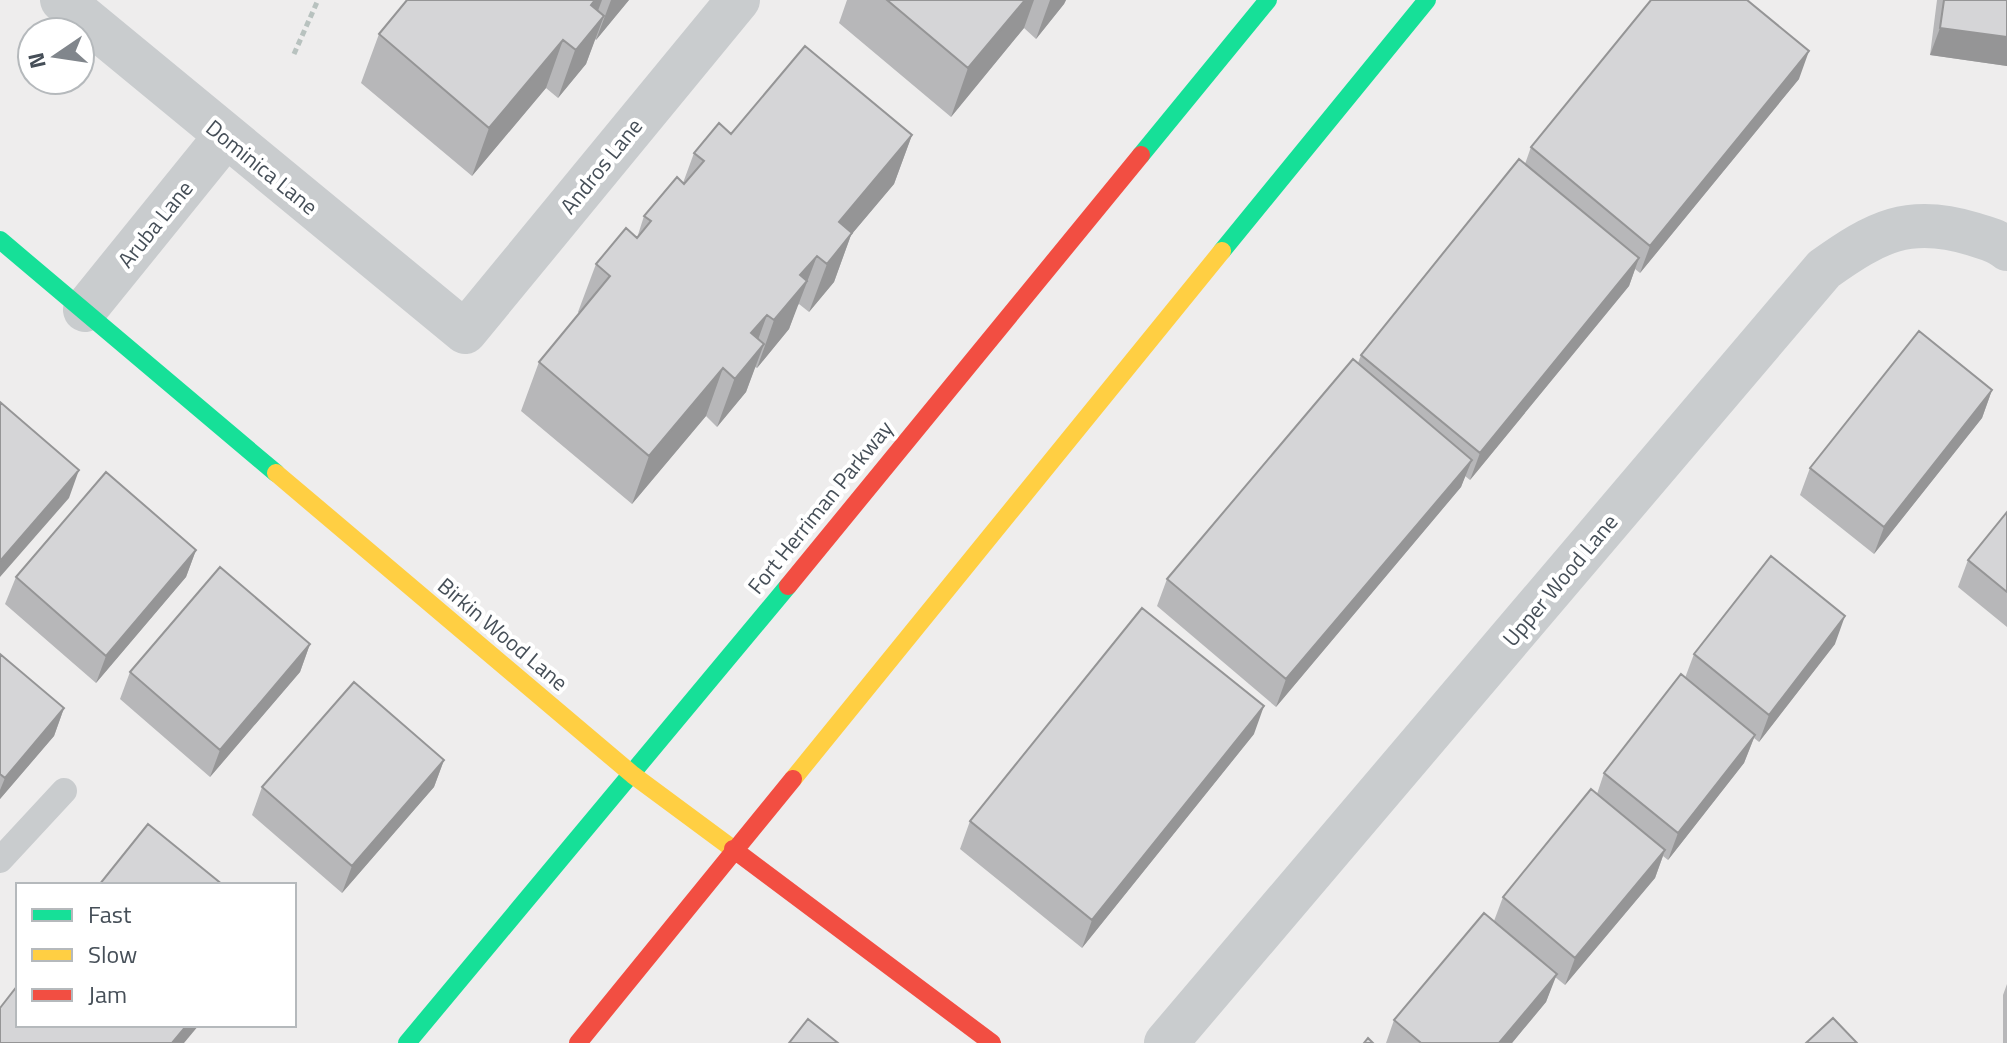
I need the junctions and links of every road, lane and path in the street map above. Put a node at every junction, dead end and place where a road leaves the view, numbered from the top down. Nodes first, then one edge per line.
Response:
1 (62, 0) edge
2 (318, 0) edge
3 (738, 0) edge
4 (1268, 0) edge
5 (1427, 0) edge
6 (294, 54) dead end
7 (225, 137) junction
8 (0, 240) edge
9 (2007, 249) edge
10 (85, 310) junction
11 (465, 332) joint
12 (633, 775) junction
13 (64, 791) dead end
14 (734, 852) junction
15 (0, 860) edge
16 (407, 1043) edge
17 (578, 1043) edge
18 (992, 1043) edge
19 (1166, 1043) edge

1 - 7 street, Dominica Lane
2 - 6 path
3 - 11 street, Andros Lane
4 - 12 street, Fort Herriman Parkway
5 - 14 street
7 - 10 street, Aruba Lane
7 - 11 street, Dominica Lane
8 - 10 street, Birkin Wood Lane
9 - 19 street, Upper Wood Lane
10 - 12 street, Birkin Wood Lane
12 - 14 street, Birkin Wood Lane
12 - 16 street, Fort Herriman Parkway
13 - 15 lane
14 - 17 street
14 - 18 street, Birkin Wood Lane

